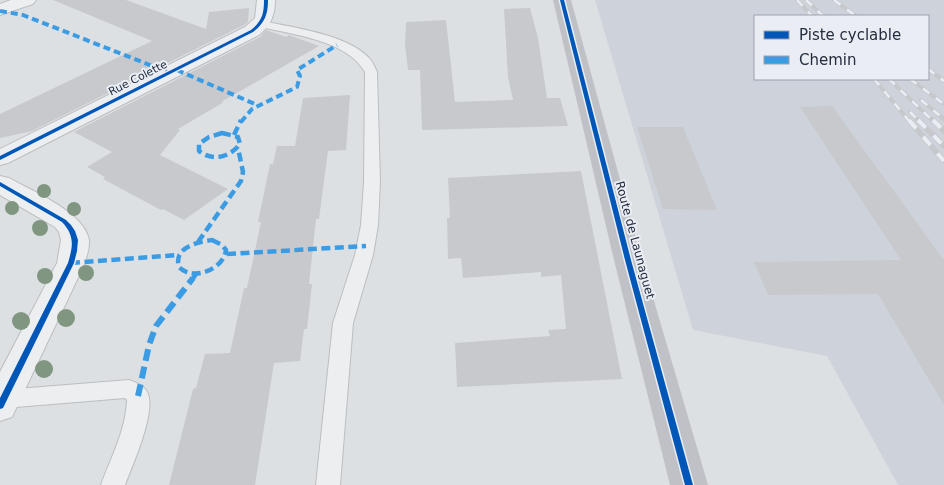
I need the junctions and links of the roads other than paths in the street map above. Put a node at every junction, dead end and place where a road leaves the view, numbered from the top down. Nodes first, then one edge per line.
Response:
1 (266, 0) edge
2 (562, 0) edge
3 (16, 1) edge
4 (0, 10) edge
5 (262, 24) junction
6 (0, 158) edge
7 (0, 184) edge
8 (2, 402) edge
9 (112, 485) edge
10 (328, 485) edge
11 (689, 485) edge

1 - 5 street
2 - 11 main road, Route de Launaguet
3 - 4 street
5 - 6 street, Rue Colette
5 - 10 lane
7 - 8 street
8 - 9 lane

